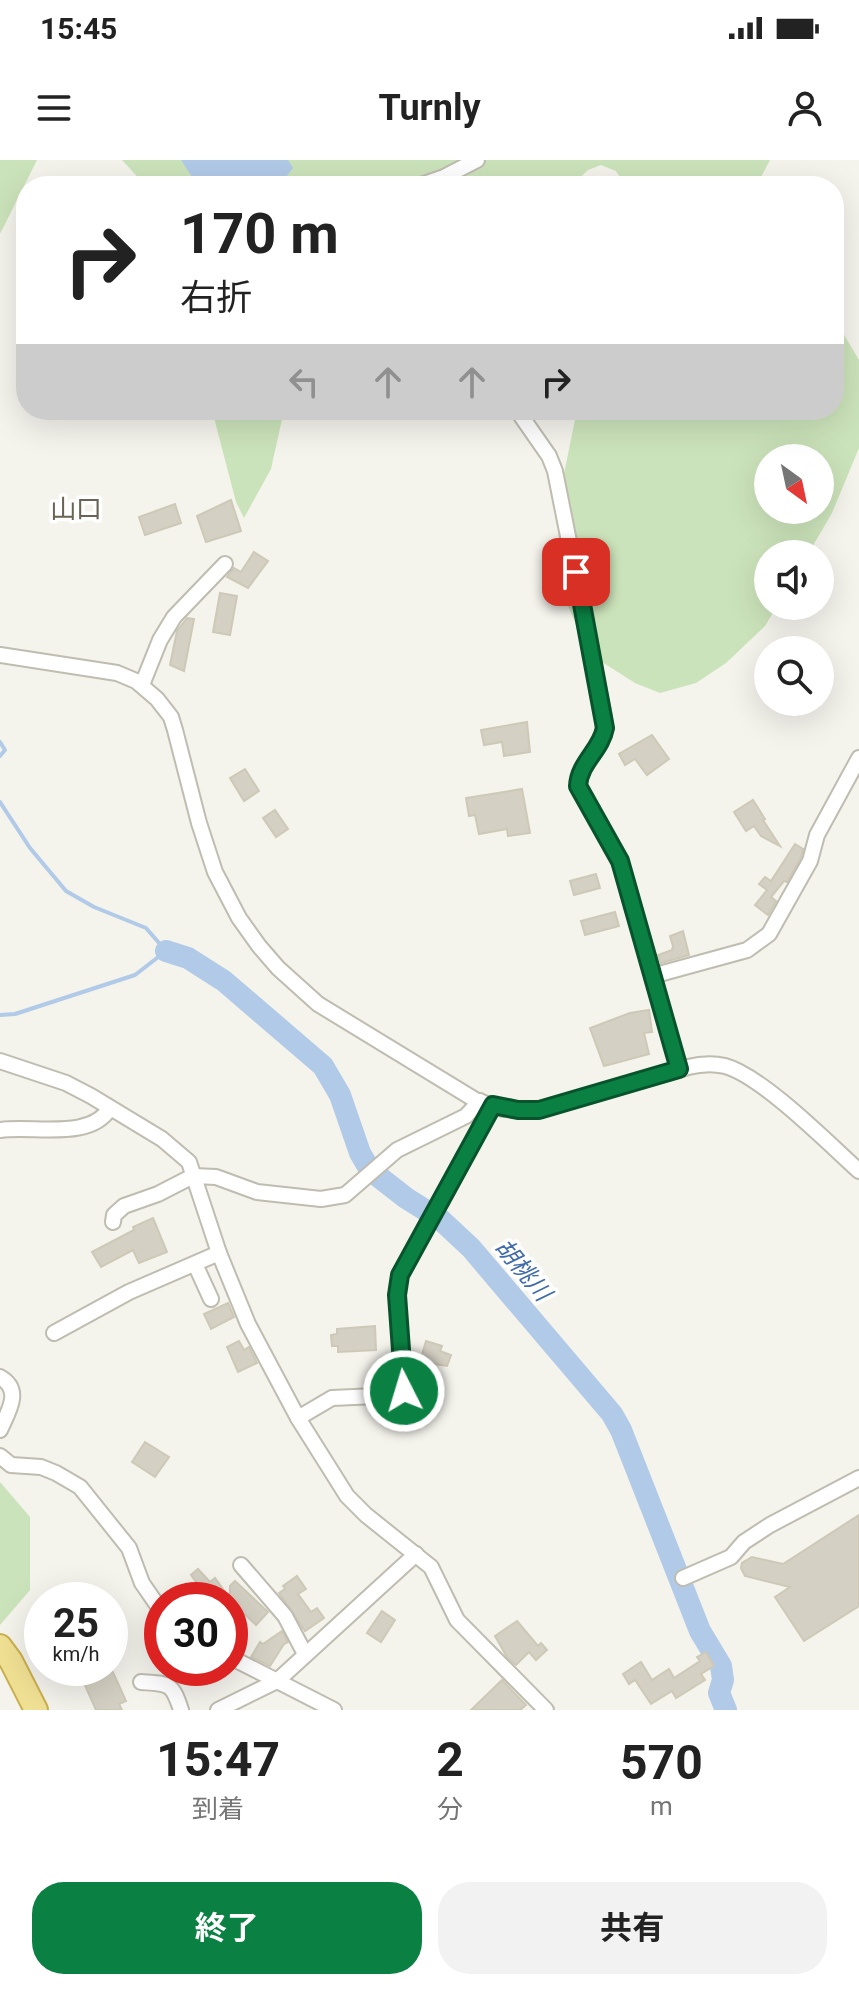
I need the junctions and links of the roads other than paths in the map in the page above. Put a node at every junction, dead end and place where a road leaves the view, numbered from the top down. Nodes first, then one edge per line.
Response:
1 (477, 160) edge
2 (446, 176) edge
3 (524, 420) edge
4 (225, 564) dead end
5 (0, 655) edge
6 (142, 685) junction
7 (859, 758) edge
8 (652, 976) junction
9 (0, 1061) edge
10 (679, 1069) junction
11 (487, 1103) junction
12 (110, 1108) junction
13 (0, 1130) edge
14 (859, 1171) edge
15 (193, 1176) junction
16 (113, 1222) dead end
17 (219, 1253) junction
18 (195, 1264) junction
19 (211, 1299) dead end
20 (54, 1333) dead end
21 (0, 1377) edge
22 (298, 1418) junction
23 (0, 1430) edge
24 (0, 1456) edge
25 (859, 1478) edge
26 (416, 1554) junction
27 (241, 1565) dead end
28 (683, 1578) dead end
29 (144, 1586) edge
30 (0, 1646) edge
31 (305, 1654) junction
32 (248, 1666) edge
33 (277, 1681) junction
34 (141, 1682) dead end
35 (29, 1707) edge
36 (181, 1710) edge
37 (218, 1710) edge
38 (334, 1710) edge
39 (546, 1710) edge

1 - 2 street
3 - 8 street
4 - 6 street
5 - 6 street
6 - 11 street
7 - 8 street
8 - 10 street
9 - 12 street
10 - 11 street
10 - 14 street
11 - 15 street
11 - 22 street
12 - 13 street
12 - 15 street
15 - 16 street
15 - 17 street
17 - 18 street
17 - 22 street
18 - 19 street
18 - 20 street
21 - 23 street
22 - 26 street
24 - 29 street
25 - 28 street
26 - 31 street
26 - 39 street
27 - 31 street
30 - 35 highway
31 - 33 street
32 - 33 street
33 - 37 street
33 - 38 street
34 - 36 street

